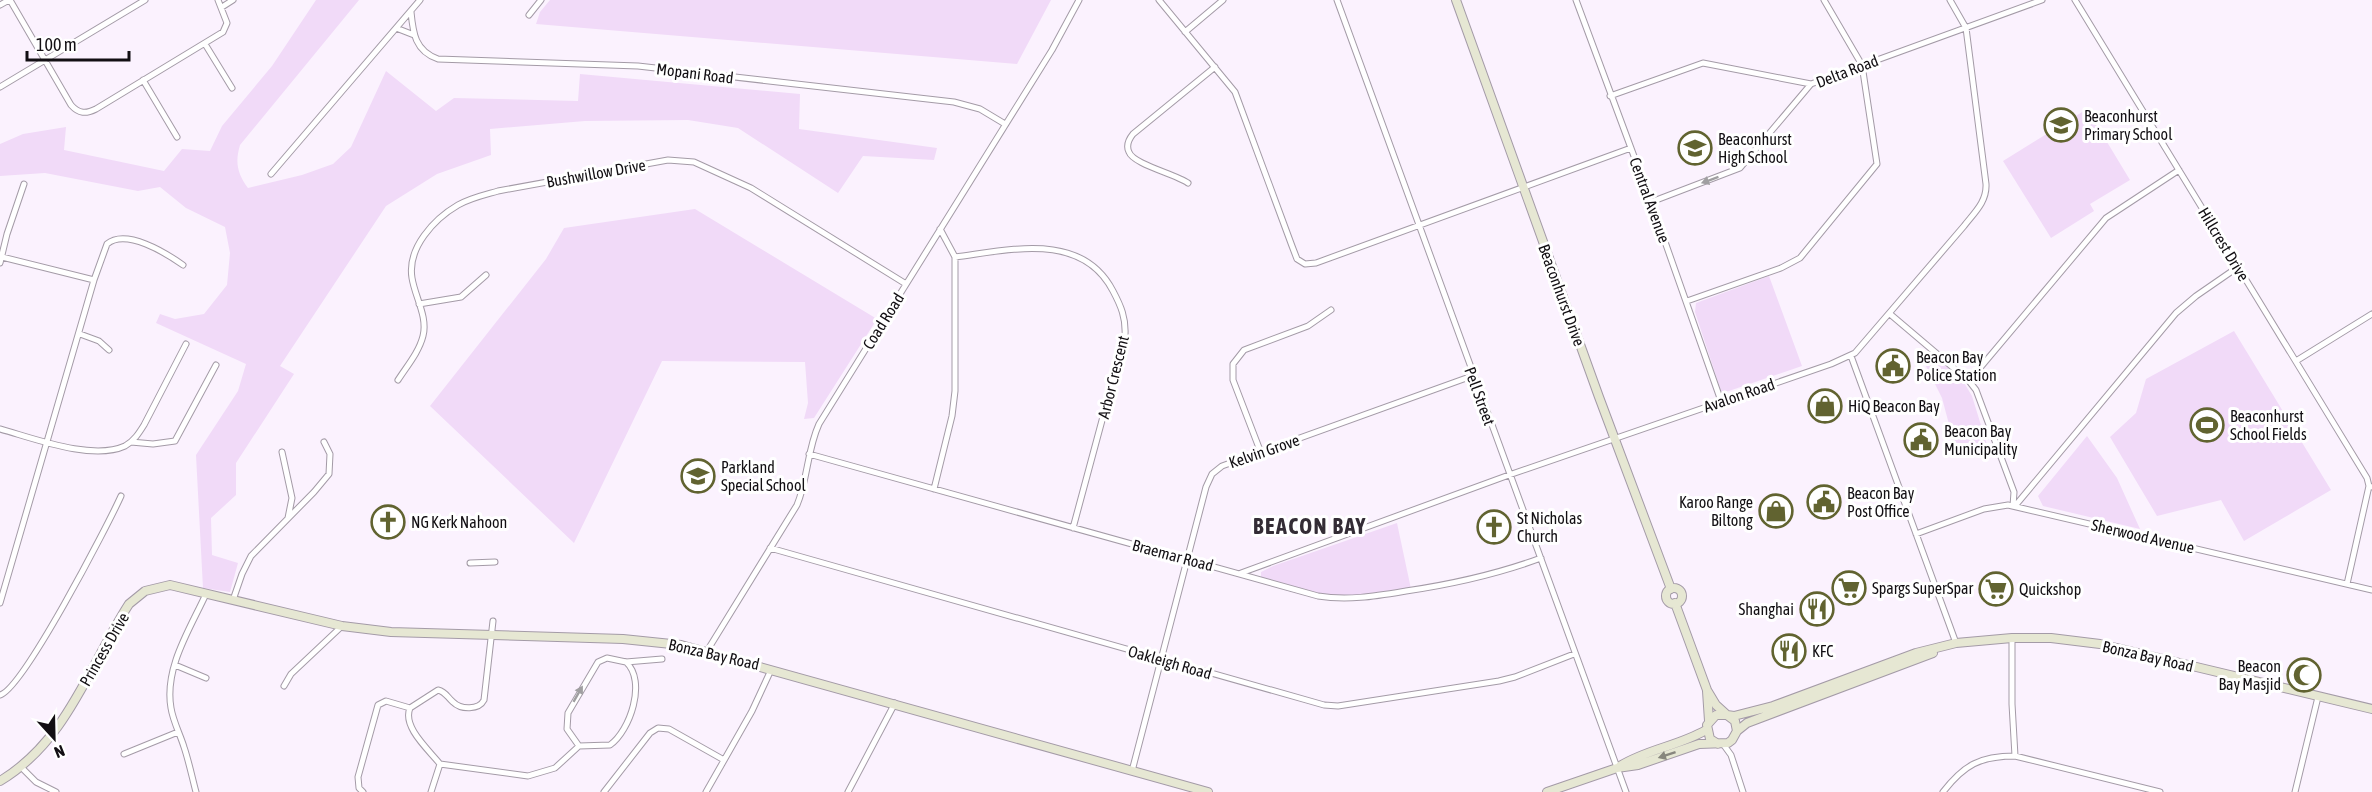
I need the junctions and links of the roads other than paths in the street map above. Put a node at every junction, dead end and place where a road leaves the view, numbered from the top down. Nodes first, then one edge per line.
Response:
1 (9, 0) edge
2 (145, 0) edge
3 (218, 0) edge
4 (233, 0) edge
5 (420, 0) edge
6 (541, 0) edge
7 (1079, 0) edge
8 (1159, 0) edge
9 (1223, 0) edge
10 (1337, 0) edge
11 (1456, 0) edge
12 (1576, 0) edge
13 (1824, 0) edge
14 (1950, 0) edge
15 (2042, 0) edge
16 (2075, 0) edge
17 (0, 5) edge
18 (222, 7) junction
19 (411, 12) junction
20 (529, 15) dead end
21 (396, 28) junction
22 (1966, 28) junction
23 (1185, 32) junction
24 (414, 34) junction
25 (205, 44) junction
26 (45, 60) junction
27 (1862, 65) junction
28 (1215, 67) junction
29 (143, 80) junction
30 (1811, 84) junction
31 (0, 87) edge
32 (232, 88) dead end
33 (1610, 96) junction
34 (1005, 124) junction
35 (177, 137) dead end
36 (1631, 148) junction
37 (2179, 170) junction
38 (271, 174) dead end
39 (1188, 183) dead end
40 (24, 184) dead end
41 (1523, 188) junction
42 (1651, 202) junction
43 (1418, 226) junction
44 (940, 229) junction
45 (955, 257) junction
46 (1, 260) edge
47 (183, 265) dead end
48 (2238, 267) junction
49 (486, 275) dead end
50 (94, 280) junction
51 (906, 284) junction
52 (1687, 301) junction
53 (419, 304) junction
54 (1331, 310) dead end
55 (1890, 314) junction
56 (2372, 314) edge
57 (80, 334) junction
58 (186, 344) dead end
59 (109, 350) dead end
60 (1851, 356) junction
61 (2296, 361) junction
62 (216, 365) dead end
63 (1472, 376) junction
64 (398, 380) dead end
65 (1969, 381) junction
66 (1721, 401) junction
67 (0, 429) edge
68 (1614, 438) junction
69 (131, 442) junction
70 (324, 442) dead end
71 (48, 443) junction
72 (282, 452) dead end
73 (1261, 453) junction
74 (809, 454) junction
75 (1509, 475) junction
76 (2370, 486) edge
77 (934, 489) junction
78 (121, 496) dead end
79 (2014, 506) junction
80 (288, 520) junction
81 (1073, 528) junction
82 (1917, 534) junction
83 (770, 548) junction
84 (1541, 558) junction
85 (1187, 560) junction
86 (470, 562) dead end
87 (495, 562) dead end
88 (1241, 573) junction
89 (2347, 584) junction
90 (2372, 590) edge
91 (206, 594) junction
92 (233, 600) junction
93 (0, 603) edge
94 (493, 621) dead end
95 (342, 626) junction
96 (492, 635) junction
97 (2012, 638) junction
98 (1956, 643) junction
99 (707, 651) junction
100 (1574, 654) junction
101 (1160, 659) junction
102 (662, 660) dead end
103 (626, 662) junction
104 (175, 665) junction
105 (772, 668) junction
106 (206, 678) dead end
107 (284, 686) dead end
108 (1707, 690) junction
109 (0, 695) edge
110 (2318, 697) junction
111 (894, 704) junction
112 (410, 708) junction
113 (2372, 710) edge
114 (1727, 715) junction
115 (1708, 725) junction
116 (178, 732) junction
117 (1736, 734) junction
118 (1720, 744) junction
119 (579, 746) junction
120 (124, 754) dead end
121 (1731, 755) junction
122 (2015, 756) junction
123 (724, 760) junction
124 (440, 764) junction
125 (20, 766) junction
126 (1617, 768) junction
127 (1132, 771) junction
128 (0, 781) edge
129 (56, 792) edge
130 (196, 792) edge
131 (363, 792) edge
132 (431, 792) edge
133 (604, 792) edge
134 (706, 792) edge
135 (848, 792) edge
136 (1208, 792) edge
137 (1547, 792) edge
138 (1626, 792) edge
139 (1743, 792) edge
140 (1943, 792) edge
141 (2160, 792) edge
142 (2295, 792) edge

1 - 17 street
1 - 26 street
2 - 26 street
3 - 18 street
4 - 18 street
5 - 19 street
6 - 20 street
7 - 34 street, Coad Road
8 - 23 street
9 - 23 street
10 - 43 street, Pell Street
11 - 41 street, Beaconhurst Drive
12 - 33 street, Central Avenue
13 - 27 street
14 - 22 street, Avalon Road
15 - 22 street, Delta Road
16 - 37 street, Hillcrest Drive
18 - 25 street
19 - 21 street
19 - 24 street
21 - 24 street
21 - 38 street
22 - 27 street, Delta Road
22 - 55 street, Avalon Road
23 - 28 street
24 - 34 street, Mopani Road
25 - 29 street
25 - 32 street
26 - 29 street
26 - 31 street
27 - 30 street, Delta Road
27 - 52 street
28 - 39 street
28 - 43 street
29 - 35 street
30 - 33 street
30 -> 42 street, Delta Road
33 - 36 street, Central Avenue
34 - 44 street, Coad Road
36 - 41 street
36 - 42 street, Central Avenue
37 - 48 street, Hillcrest Drive
37 - 65 street
40 - 46 street
41 - 43 street
41 - 68 street, Beaconhurst Drive
42 - 52 street, Central Avenue
43 - 63 street, Pell Street
44 - 45 street
44 - 51 street, Coad Road
45 - 77 street
45 - 81 street, Arbor Crescent
46 - 50 street
47 - 50 street
48 - 61 street, Hillcrest Drive
48 - 79 street
49 - 53 street
50 - 57 street
51 - 53 street, Bushwillow Drive
51 - 74 street, Coad Road
52 - 66 street, Central Avenue
53 - 64 street, Bushwillow Drive
54 - 73 street
55 - 60 street, Avalon Road
55 - 65 street
56 - 61 street
57 - 59 street
57 - 71 street
58 - 69 street
60 - 66 street, Avalon Road
60 - 82 street
61 - 76 street, Hillcrest Drive
62 - 69 street
63 - 73 street, Kelvin Grove
63 - 75 street, Pell Street
65 - 79 street
66 - 68 street, Avalon Road
67 - 71 street
68 - 75 street, Avalon Road
68 - 108 street, Beaconhurst Drive
69 - 71 street
70 - 80 street
71 - 93 street
72 - 80 street
73 - 85 street, Kelvin Grove
74 - 77 street, Braemar Road
74 - 83 street, Coad Road
75 - 84 street, Pell Street
75 - 88 street, Avalon Road
76 - 89 street
77 - 81 street, Braemar Road
78 - 109 street
79 - 82 street, Sherwood Avenue
79 - 89 street, Sherwood Avenue
80 - 92 street
81 - 85 street, Braemar Road
82 - 98 street
83 - 99 street, Coad Road
83 - 101 street, Oakleigh Road
84 - 88 street, Braemar Road
84 - 100 street, Pell Street
85 - 88 street, Braemar Road
85 - 101 street, Kelvin Grove
86 - 87 street
89 - 90 street, Sherwood Avenue
91 - 92 street, Bonza Bay Road
91 - 104 street
91 - 125 street, Princess Drive
92 - 95 street, Bonza Bay Road
94 - 96 street
95 - 96 street, Bonza Bay Road
95 - 107 street
96 - 99 street, Bonza Bay Road
96 - 112 street
97 - 98 street, Bonza Bay Road
97 - 110 street, Bonza Bay Road
97 - 122 street
98 - 114 street, Bonza Bay Road
98 - 117 street, Bonza Bay Road
99 - 105 street, Bonza Bay Road
100 - 101 street, Oakleigh Road
100 - 126 street, Pell Street
101 - 127 street, Kelvin Grove
102 - 103 street
103 - 119 street
119 -> 103 street
104 - 106 street
104 - 116 street
105 - 111 street, Bonza Bay Road
105 - 123 street
108 - 114 street
108 - 115 street
110 - 113 street, Bonza Bay Road
110 - 142 street
111 - 127 street, Bonza Bay Road
111 - 135 street
112 - 124 street
112 - 131 street
114 - 115 street
114 - 117 street
115 - 118 street
115 - 126 street
116 - 120 street
116 - 130 street
117 - 118 street
117 - 121 street
118 - 121 street
118 -> 126 street
119 - 124 street
121 - 139 street
122 - 140 street
122 - 141 street
123 - 133 street
123 - 134 street
124 - 132 street
125 - 128 street, Princess Drive
125 - 129 street
126 - 137 street
126 - 138 street, Pell Street
127 - 136 street, Bonza Bay Road

